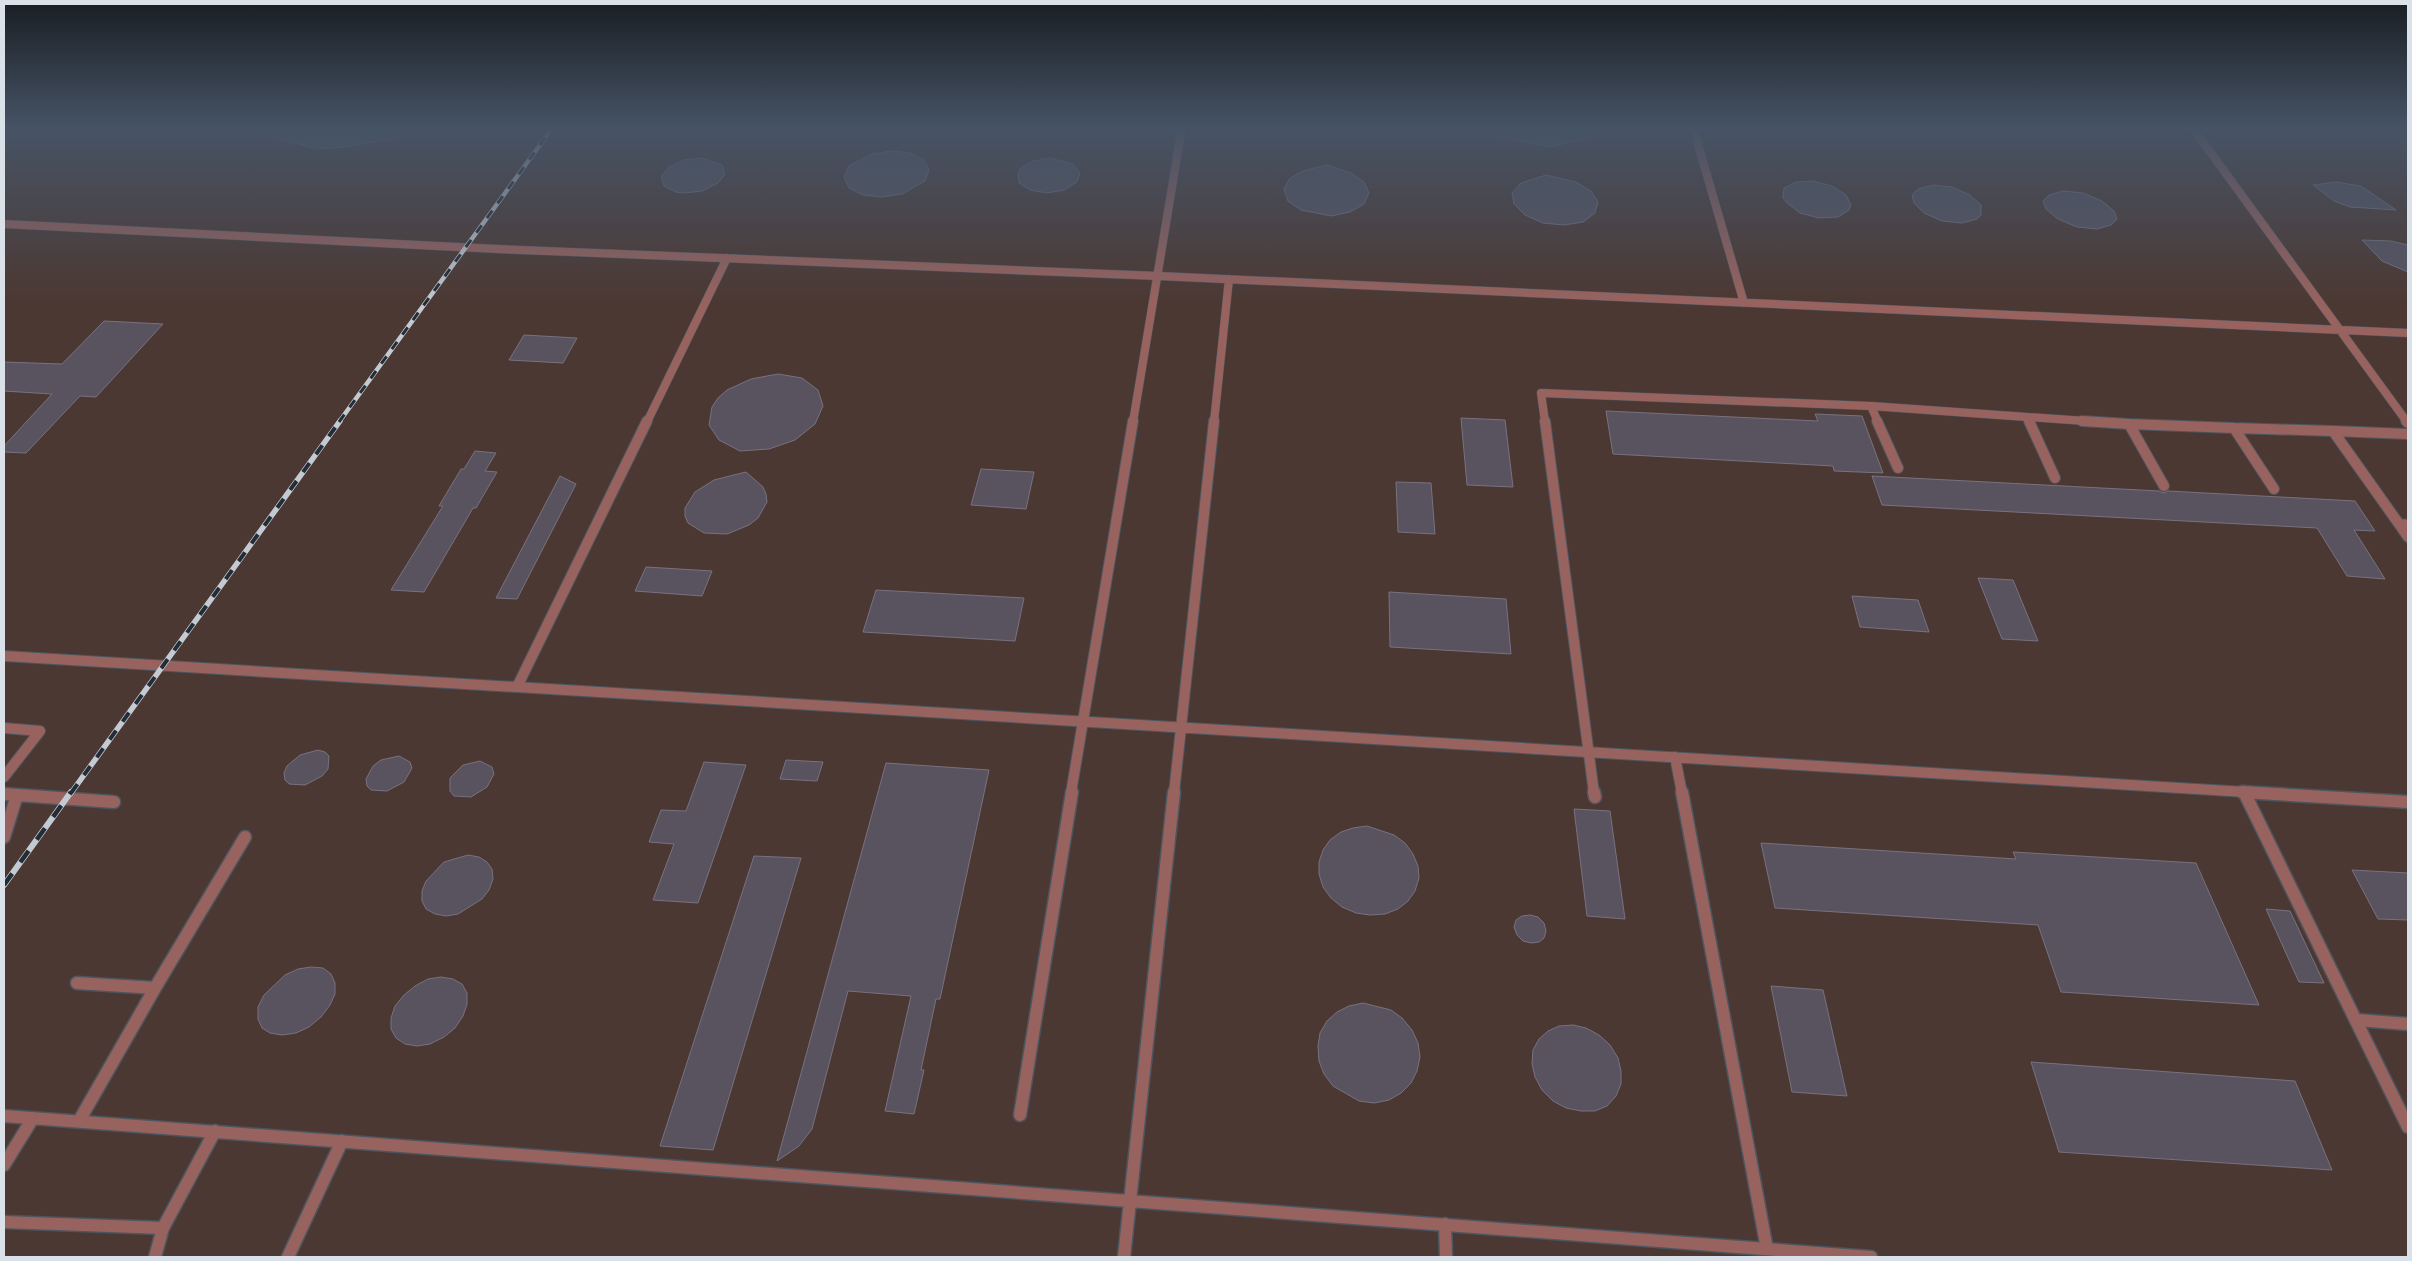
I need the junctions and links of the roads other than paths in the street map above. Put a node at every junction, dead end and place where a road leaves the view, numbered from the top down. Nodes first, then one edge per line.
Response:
1 (1173, 186) edge
2 (1710, 186) edge
3 (2235, 186) edge
4 (4, 224) edge
5 (727, 258) junction
6 (1159, 276) junction
7 (1229, 279) junction
8 (1744, 303) junction
9 (2340, 330) junction
10 (2408, 334) edge
11 (1871, 406) junction
12 (2028, 417) junction
13 (2129, 424) junction
14 (2408, 424) edge
15 (2234, 428) junction
16 (2334, 431) junction
17 (2408, 434) edge
18 (1898, 468) dead end
19 (2055, 478) dead end
20 (2164, 486) dead end
21 (2274, 489) dead end
22 (2404, 525) edge
23 (2408, 537) edge
24 (4, 656) edge
25 (517, 687) junction
26 (1083, 720) junction
27 (1180, 726) junction
28 (4, 728) edge
29 (1588, 751) junction
30 (1675, 757) junction
31 (4, 777) edge
32 (2244, 792) junction
33 (4, 794) edge
34 (18, 796) junction
35 (1595, 797) dead end
36 (114, 802) dead end
37 (2408, 802) edge
38 (4, 837) edge
39 (245, 837) dead end
40 (77, 984) dead end
41 (154, 988) junction
42 (2356, 1020) junction
43 (2408, 1024) edge
44 (1020, 1115) dead end
45 (4, 1116) edge
46 (33, 1118) junction
47 (79, 1121) junction
48 (2408, 1127) edge
49 (215, 1131) junction
50 (342, 1141) junction
51 (4, 1165) edge
52 (1130, 1200) junction
53 (4, 1222) edge
54 (1445, 1224) junction
55 (163, 1228) junction
56 (1767, 1249) junction
57 (155, 1257) edge
58 (288, 1257) edge
59 (1124, 1257) edge
60 (1446, 1257) edge
61 (1870, 1257) edge

1 - 6 lane
2 - 8 lane
3 - 9 lane
4 - 5 lane
5 - 6 lane
5 - 25 lane
6 - 7 lane
6 - 26 lane
7 - 8 lane
7 - 27 lane
8 - 9 lane
9 - 10 lane
9 - 14 lane
11 - 12 lane
11 - 18 lane
11 - 29 lane
12 - 13 lane
12 - 19 lane
13 - 15 lane
13 - 20 lane
15 - 16 lane
15 - 21 lane
16 - 17 lane
16 - 22 lane
22 - 23 lane
24 - 25 lane
25 - 26 lane
26 - 27 lane
26 - 44 lane
27 - 29 lane
27 - 52 lane
28 - 31 lane
29 - 30 lane
29 - 35 lane
30 - 32 lane
30 - 56 lane
32 - 37 lane
32 - 42 lane
33 - 34 lane
34 - 36 lane
34 - 38 lane
39 - 41 lane
40 - 41 lane
41 - 47 lane
42 - 43 lane
42 - 48 lane
45 - 46 lane
46 - 47 lane
46 - 51 lane
47 - 49 lane
49 - 50 lane
49 - 55 lane
50 - 52 lane
50 - 58 lane
52 - 54 lane
52 - 59 lane
53 - 55 lane
54 - 56 lane
54 - 60 lane
55 - 57 lane
56 - 61 lane

